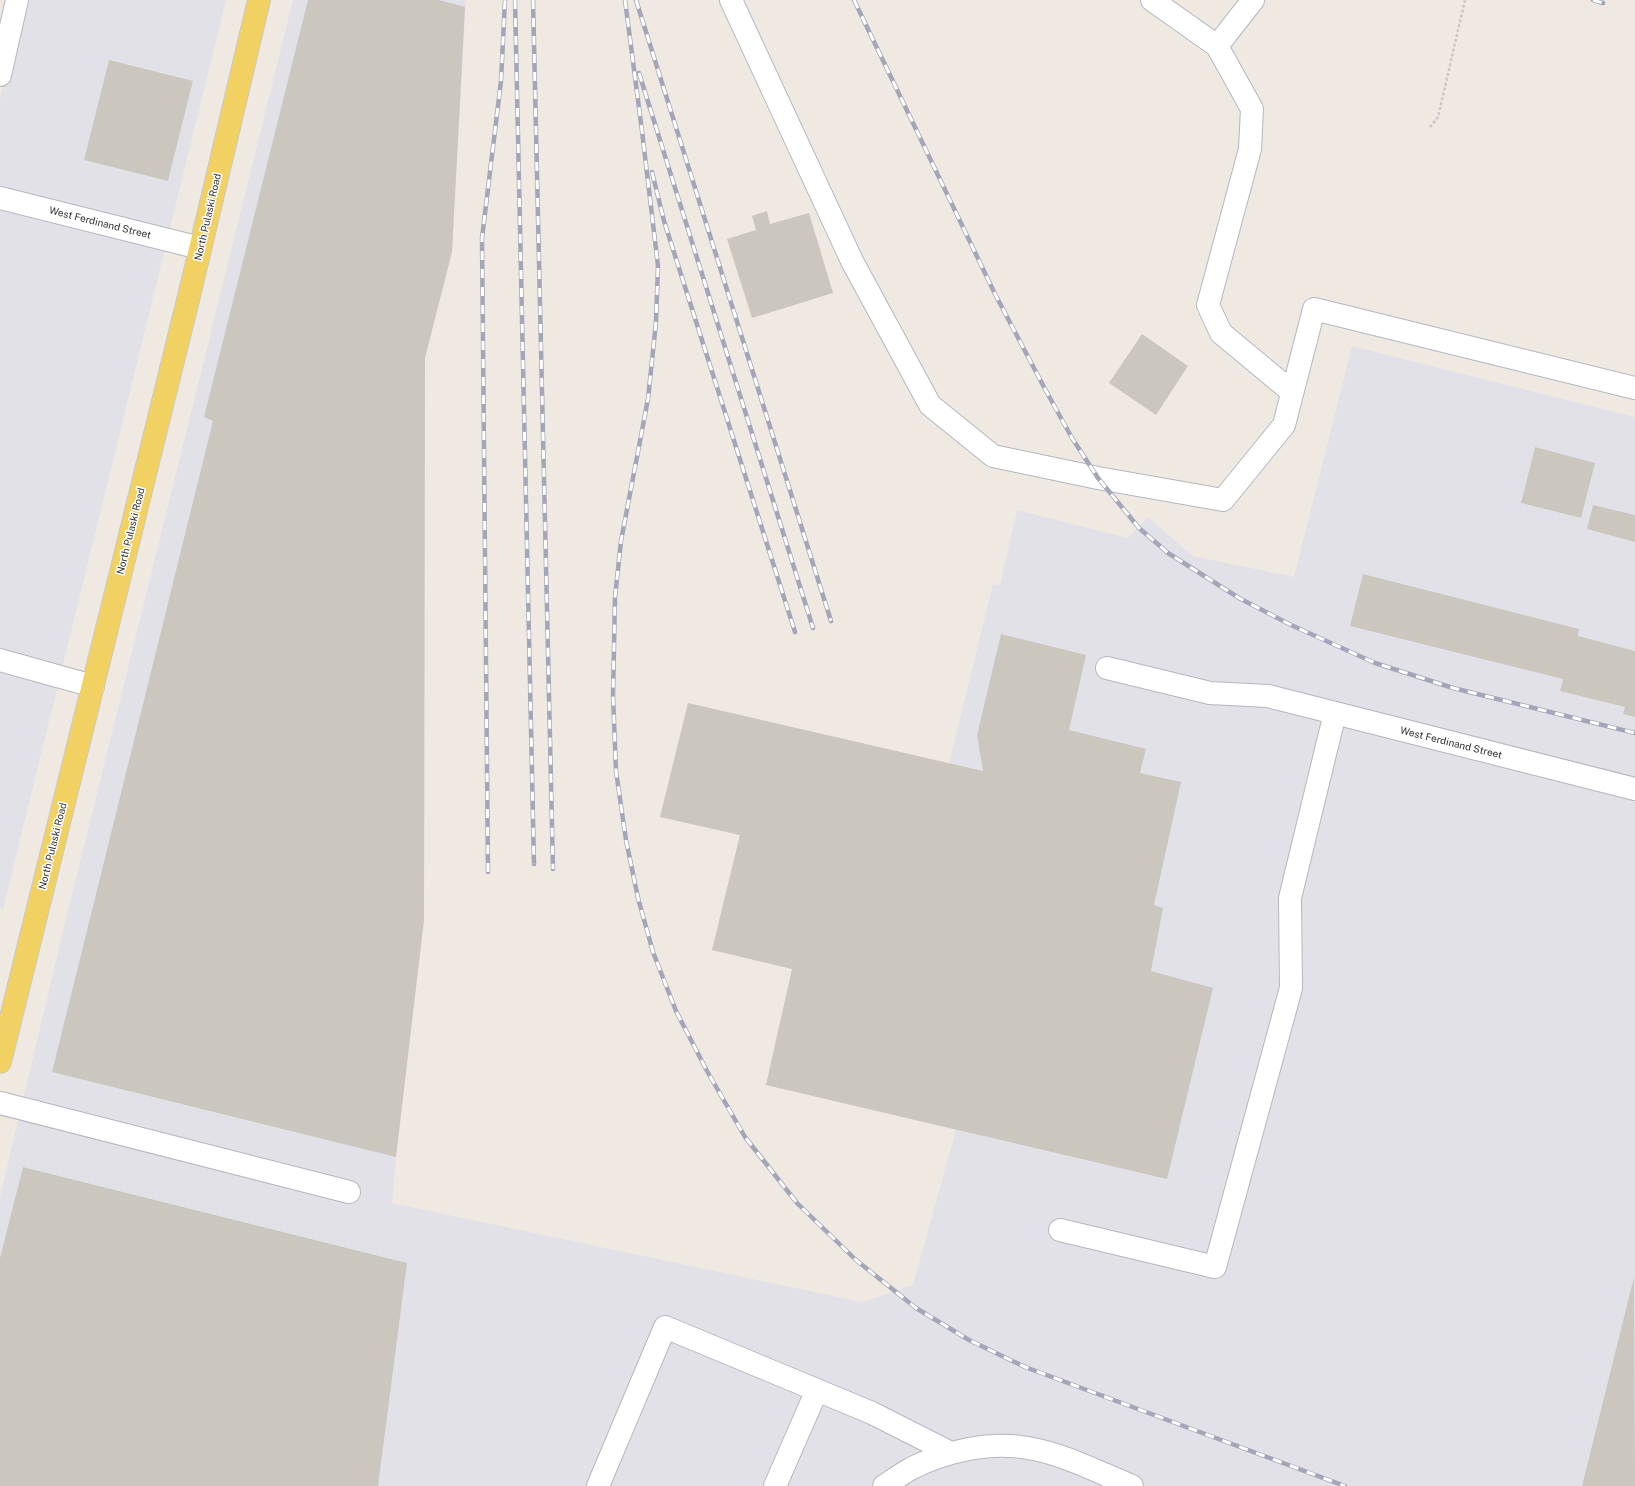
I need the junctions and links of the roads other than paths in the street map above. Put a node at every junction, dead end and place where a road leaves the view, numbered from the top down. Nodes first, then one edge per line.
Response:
1 (17, 0) edge
2 (259, 0) edge
3 (731, 0) edge
4 (1152, 0) edge
5 (1253, 0) edge
6 (1217, 46) junction
7 (0, 75) edge
8 (0, 198) edge
9 (200, 248) junction
10 (1635, 388) edge
11 (1292, 392) junction
12 (0, 660) edge
13 (1107, 668) dead end
14 (93, 686) junction
15 (1334, 713) junction
16 (1635, 789) edge
17 (0, 1062) edge
18 (0, 1103) edge
19 (349, 1192) dead end
20 (1060, 1230) dead end
21 (817, 1390) junction
22 (952, 1453) junction
23 (1128, 1485) edge
24 (598, 1486) edge
25 (775, 1486) edge
26 (884, 1486) edge

1 - 7 street
2 - 9 main road, North Pulaski Road
3 - 11 street
4 - 6 street
5 - 6 street
6 - 11 street
8 - 9 street, West Ferdinand Street
9 - 14 main road, North Pulaski Road
10 - 11 street
12 - 14 street
13 - 15 street, West Ferdinand Street
14 - 17 main road, North Pulaski Road
15 - 16 street, West Ferdinand Street
15 - 20 street
18 - 19 street
21 - 22 street
21 - 24 street
21 - 25 street
22 - 23 street
22 - 26 street

